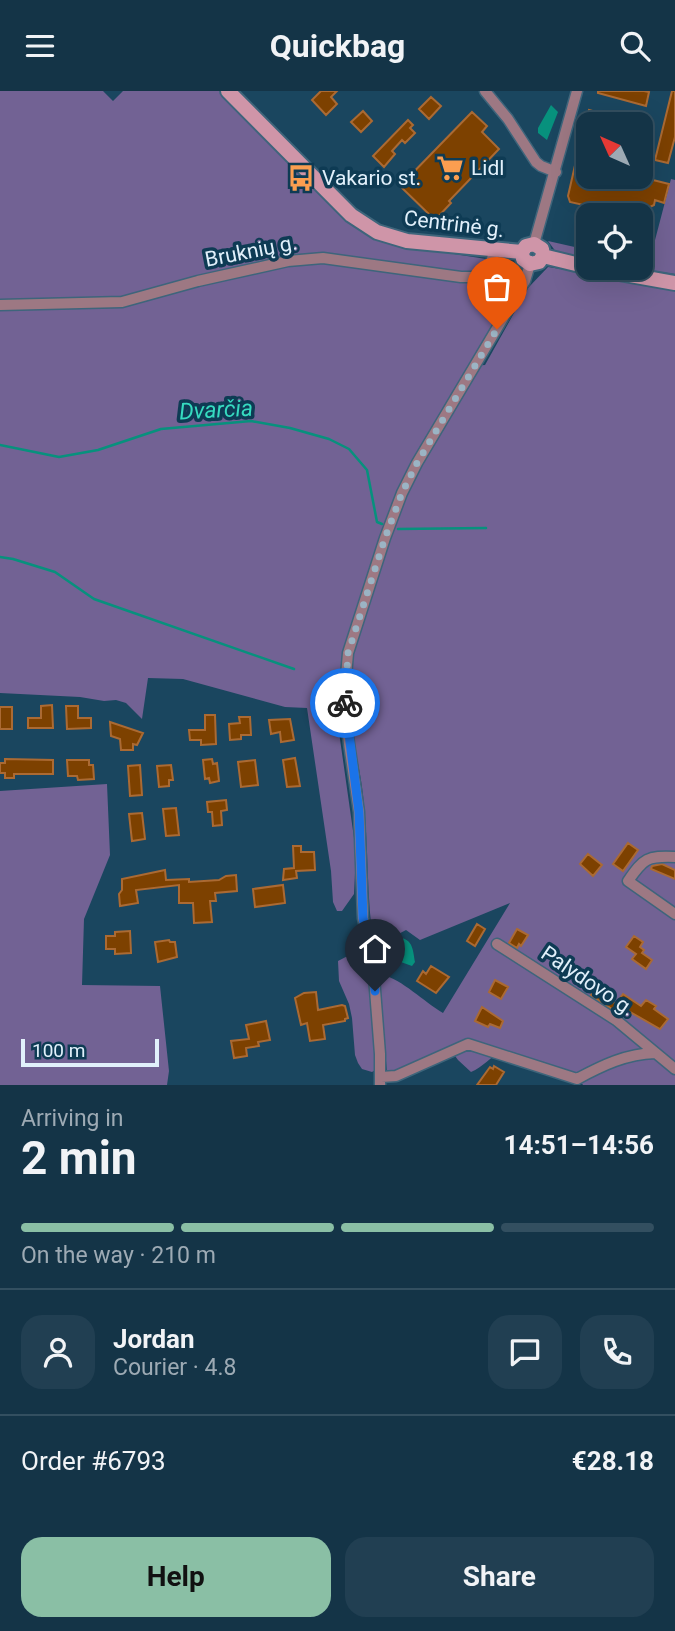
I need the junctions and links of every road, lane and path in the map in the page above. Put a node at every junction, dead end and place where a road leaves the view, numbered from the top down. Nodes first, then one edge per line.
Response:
1 (228, 91) edge
2 (485, 91) edge
3 (577, 91) edge
4 (556, 171) junction
5 (494, 251) junction
6 (532, 254) junction
7 (576, 264) edge
8 (653, 279) edge
9 (675, 283) edge
10 (0, 305) edge
11 (675, 857) edge
12 (675, 914) edge
13 (497, 944) dead end
14 (655, 1053) junction
15 (675, 1069) edge
16 (381, 1081) edge

1 - 5 main road, Centrinė g.
2 - 4 street
3 - 4 street
4 - 6 street
5 - 6 main road, Centrinė g.
5 - 10 street, Bruknių g.
6 - 7 main road, Centrinė g.
6 - 16 street
8 - 9 main road, Centrinė g.
11 - 12 street
13 - 14 street, Palydovo g.
14 - 15 street, Palydovo g.
14 - 16 street

